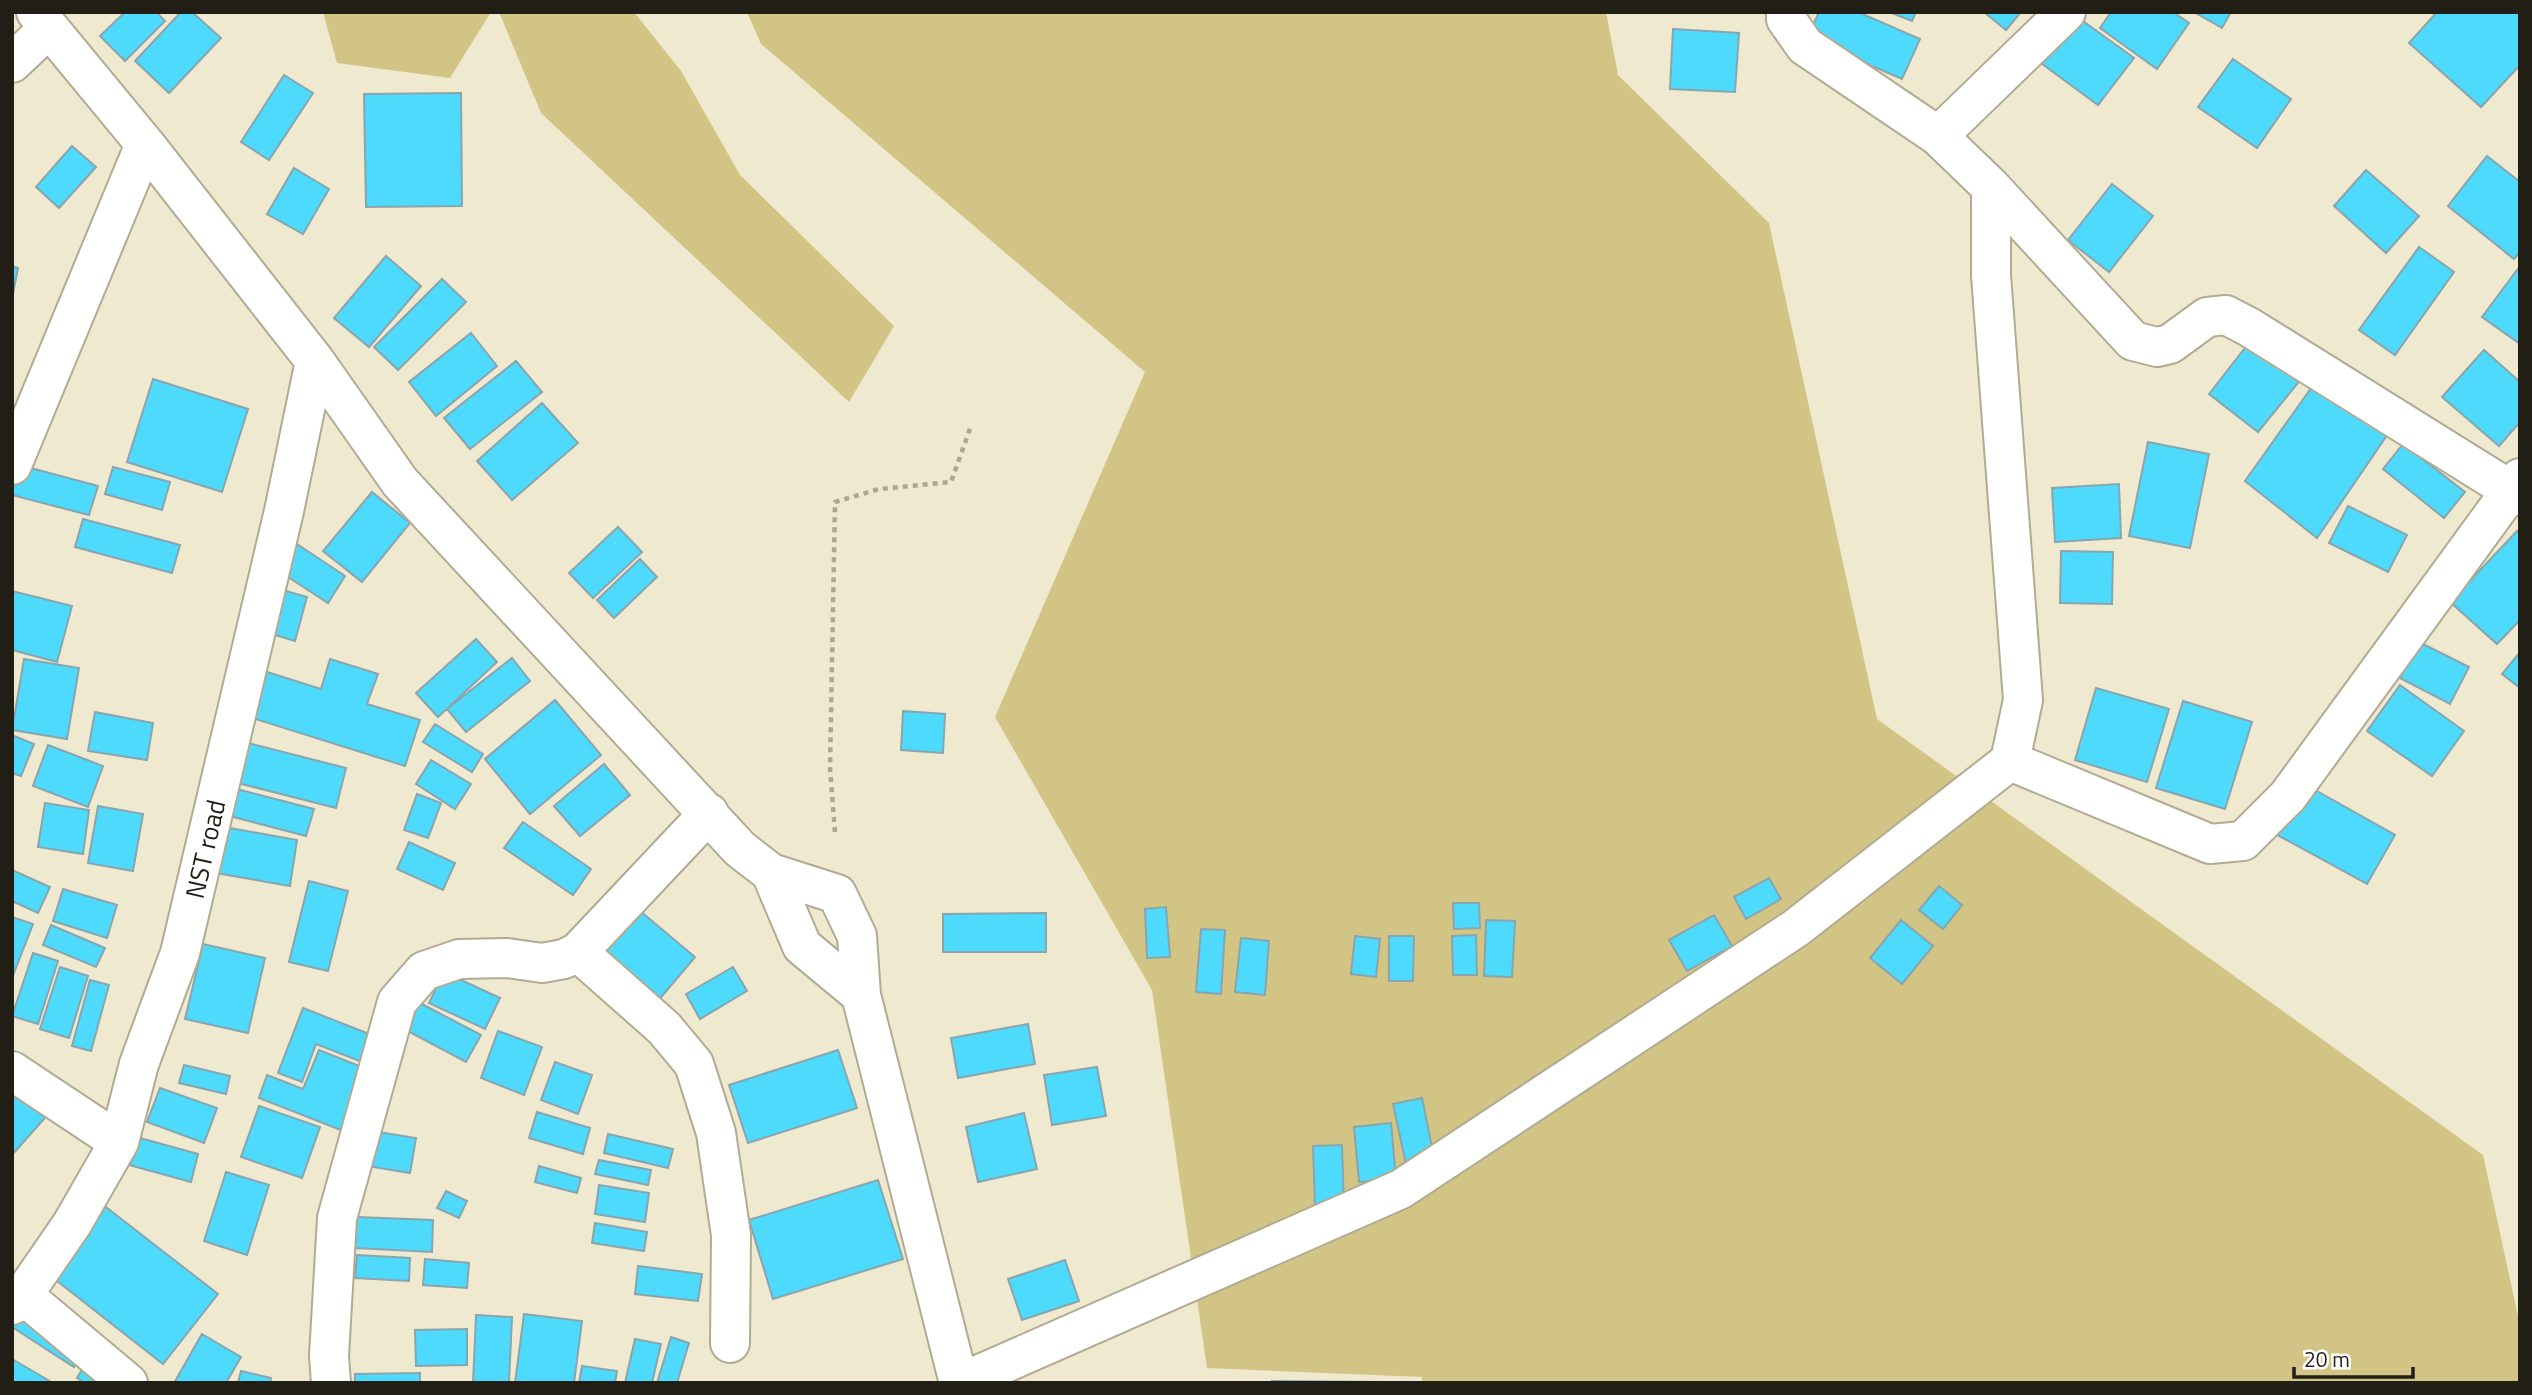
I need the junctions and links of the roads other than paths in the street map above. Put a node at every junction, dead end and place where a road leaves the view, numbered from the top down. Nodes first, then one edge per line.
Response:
1 (1786, 12) edge
2 (2066, 12) edge
3 (42, 21) edge
4 (12, 63) edge
5 (1938, 136) junction
6 (145, 144) junction
7 (1991, 187) junction
8 (315, 361) junction
9 (12, 465) edge
10 (2517, 488) edge
11 (2010, 761) junction
12 (709, 813) junction
13 (771, 873) junction
14 (578, 952) junction
15 (861, 995) junction
16 (12, 1071) edge
17 (119, 1142) junction
18 (18, 1300) edge
19 (730, 1343) dead end
20 (128, 1383) edge
21 (331, 1383) edge
22 (960, 1383) edge

1 - 5 street
2 - 5 street
3 - 4 street
3 - 6 street
5 - 7 street
6 - 8 street
6 - 9 street
7 - 10 street
7 - 11 street
8 - 12 street
8 - 17 street, NST road
10 - 11 street
11 - 22 street
12 - 13 street
12 - 14 street
13 - 15 street
13 - 15 street
14 - 19 street
14 - 21 street
15 - 22 street
16 - 17 street
17 - 18 street, NST road
18 - 20 street

